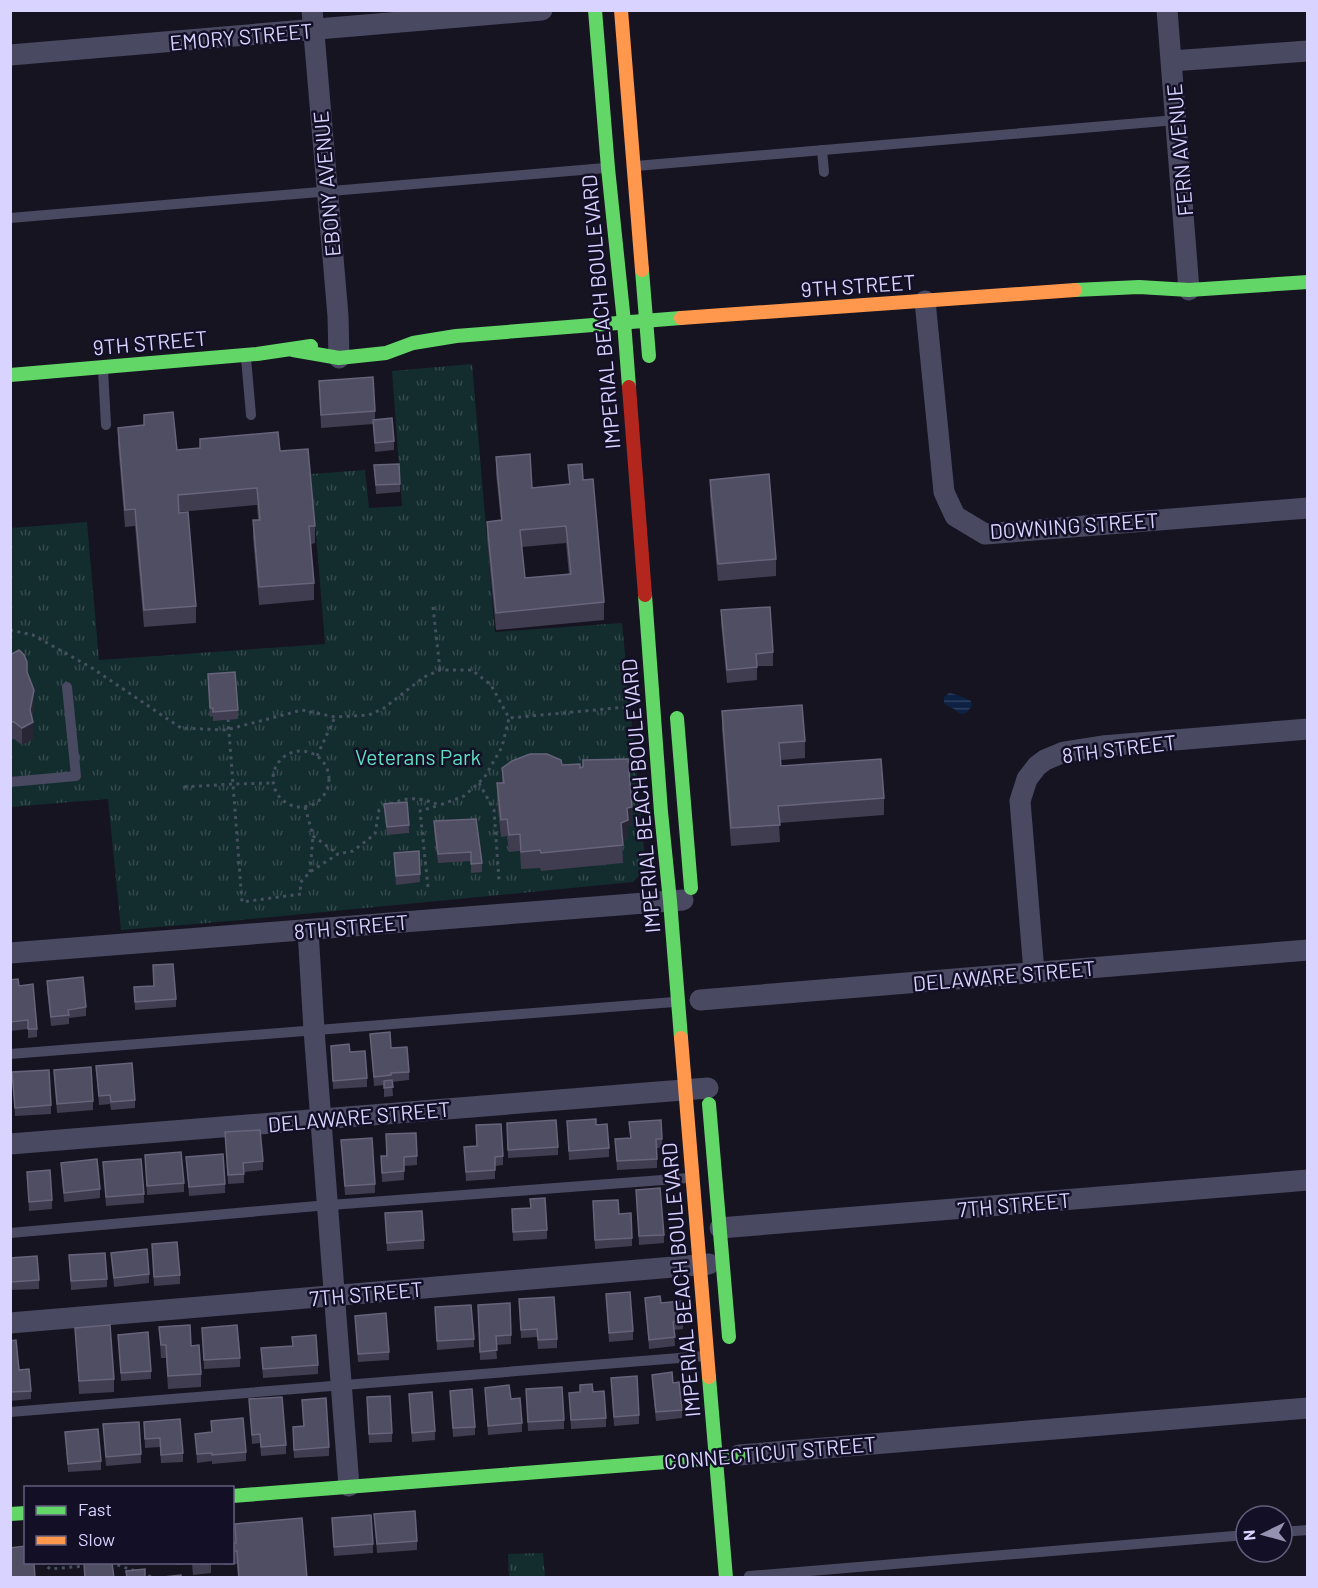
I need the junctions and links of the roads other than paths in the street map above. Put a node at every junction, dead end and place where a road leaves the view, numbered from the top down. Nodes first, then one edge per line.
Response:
1 (542, 10) edge
2 (595, 10) edge
3 (621, 10) edge
4 (1167, 10) edge
5 (313, 20) edge
6 (1308, 51) edge
7 (10, 55) edge
8 (1172, 61) junction
9 (1176, 120) junction
10 (822, 150) junction
11 (621, 167) junction
12 (824, 172) dead end
13 (327, 192) junction
14 (10, 218) edge
15 (1308, 282) edge
16 (1189, 290) junction
17 (925, 301) junction
18 (647, 321) junction
19 (624, 322) junction
20 (381, 340) dead end
21 (413, 343) junction
22 (342, 347) junction
23 (246, 355) junction
24 (103, 367) junction
25 (650, 370) dead end
26 (10, 375) edge
27 (250, 415) dead end
28 (106, 425) dead end
29 (1308, 508) edge
30 (67, 687) dead end
31 (675, 700) dead end
32 (1308, 729) edge
33 (10, 782) edge
34 (670, 901) junction
35 (692, 904) joint
36 (308, 930) junction
37 (1308, 950) edge
38 (10, 953) edge
39 (1034, 972) junction
40 (700, 1000) joint
41 (678, 1001) junction
42 (314, 1030) junction
43 (10, 1054) edge
44 (707, 1082) joint
45 (685, 1089) junction
46 (321, 1119) junction
47 (10, 1144) edge
48 (692, 1178) junction
49 (1308, 1179) edge
50 (328, 1206) junction
51 (720, 1228) junction
52 (10, 1233) edge
53 (722, 1263) junction
54 (699, 1265) junction
55 (335, 1296) junction
56 (10, 1323) edge
57 (708, 1355) junction
58 (730, 1355) dead end
59 (342, 1385) junction
60 (1308, 1408) edge
61 (10, 1412) edge
62 (739, 1455) joint
63 (717, 1458) junction
64 (349, 1486) junction
65 (234, 1496) edge
66 (1234, 1536) edge
67 (749, 1573) edge
68 (726, 1578) edge

1 - 5 street, EMORY STREET
2 - 11 main road, IMPERIAL BEACH BOULEVARD
3 - 11 main road, IMPERIAL BEACH BOULEVARD
4 - 8 street, FERN AVENUE
5 - 7 street, EMORY STREET
5 - 13 street, EBONY AVENUE
6 - 8 street
8 - 9 street, FERN AVENUE
9 - 10 lane
9 - 16 street, FERN AVENUE
10 - 11 lane
10 - 12 lane
11 - 13 lane
11 - 18 main road, IMPERIAL BEACH BOULEVARD
11 - 19 main road, IMPERIAL BEACH BOULEVARD
13 - 14 lane
13 - 22 street, EBONY AVENUE
15 - 16 main road, 9TH STREET
16 - 17 main road, 9TH STREET
17 - 18 main road, 9TH STREET
17 - 29 street, DOWNING STREET
18 - 19 main road, 9TH STREET
18 - 25 main road, IMPERIAL BEACH BOULEVARD
19 - 21 main road, 9TH STREET
19 - 34 main road, IMPERIAL BEACH BOULEVARD
20 - 21 main road, 9TH STREET
21 - 22 main road, 9TH STREET
22 - 23 main road, 9TH STREET
23 - 24 main road, 9TH STREET
23 - 27 lane
24 - 26 main road, 9TH STREET
24 - 28 lane
30 - 33 lane
31 - 35 main road, IMPERIAL BEACH BOULEVARD
32 - 39 street, 8TH STREET
34 - 35 street, 8TH STREET
34 - 36 street, 8TH STREET
34 - 41 main road, IMPERIAL BEACH BOULEVARD
36 - 38 street, 8TH STREET
36 - 42 street
37 - 39 street, DELAWARE STREET
39 - 40 street, DELAWARE STREET
40 - 41 lane
41 - 42 lane
41 - 45 main road, IMPERIAL BEACH BOULEVARD
42 - 43 lane
42 - 46 street
44 - 45 street, DELAWARE STREET
44 - 51 main road, IMPERIAL BEACH BOULEVARD
45 - 46 street, DELAWARE STREET
45 - 48 main road, IMPERIAL BEACH BOULEVARD
46 - 47 street, DELAWARE STREET
46 - 50 street
48 - 50 lane
48 - 54 main road, IMPERIAL BEACH BOULEVARD
49 - 51 street, 7TH STREET
50 - 52 lane
50 - 55 street
51 - 53 main road, IMPERIAL BEACH BOULEVARD
53 - 54 street, 7TH STREET
53 - 58 main road, IMPERIAL BEACH BOULEVARD
54 - 55 street, 7TH STREET
54 - 57 main road, IMPERIAL BEACH BOULEVARD
55 - 56 street, 7TH STREET
55 - 59 street
57 - 59 lane
57 - 63 main road, IMPERIAL BEACH BOULEVARD
59 - 61 lane
59 - 64 street
60 - 62 street, CONNECTICUT STREET
62 - 63 main road, CONNECTICUT STREET
63 - 64 main road, CONNECTICUT STREET
63 - 68 main road, IMPERIAL BEACH BOULEVARD
64 - 65 main road, CONNECTICUT STREET
66 - 67 lane

